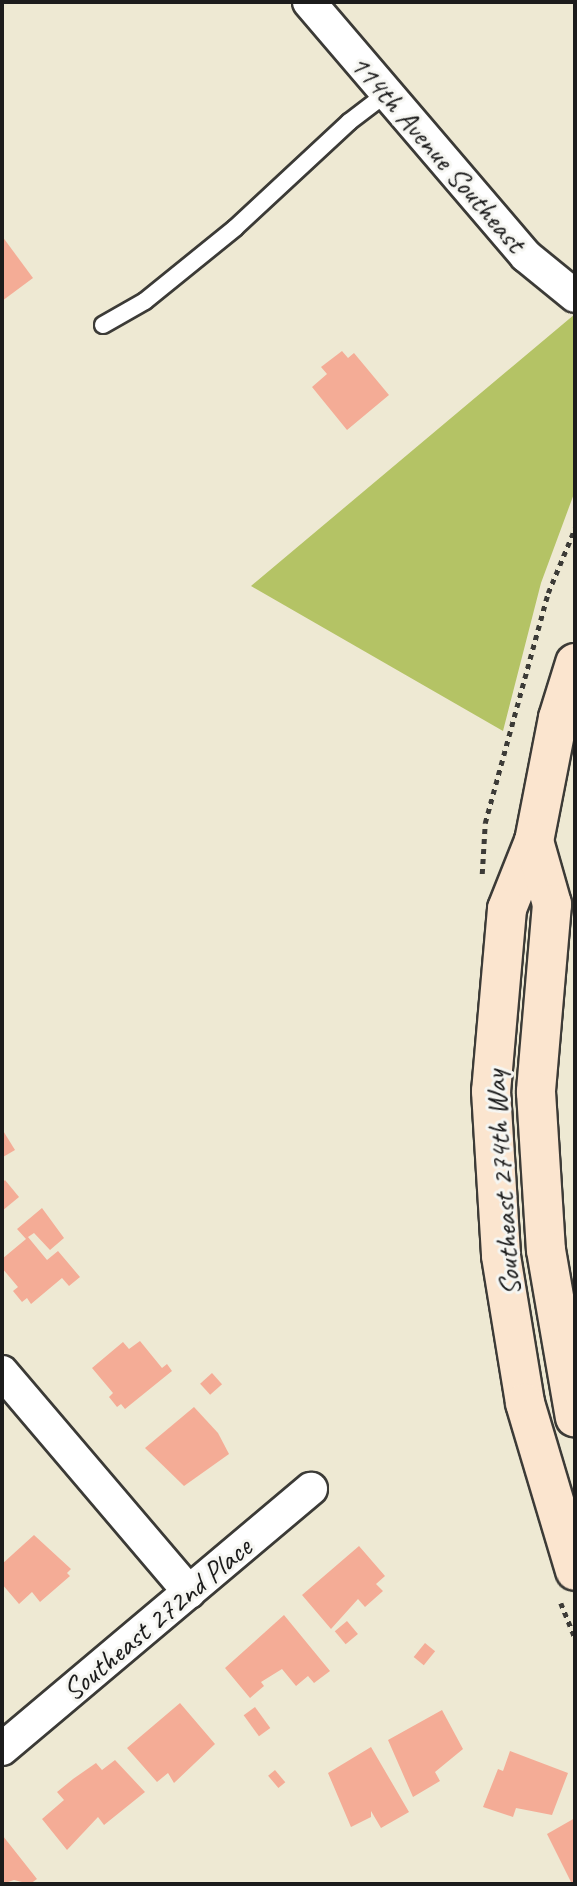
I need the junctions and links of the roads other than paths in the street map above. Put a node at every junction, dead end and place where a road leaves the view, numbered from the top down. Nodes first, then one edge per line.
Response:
1 (309, 2) edge
2 (387, 93) junction
3 (575, 296) edge
4 (103, 325) dead end
5 (575, 663) edge
6 (534, 841) junction
7 (2, 1372) edge
8 (572, 1406) edge
9 (311, 1489) dead end
10 (575, 1571) edge
11 (189, 1592) junction
12 (2, 1749) edge

1 - 2 street, 114th Avenue Southeast
2 - 3 street, 114th Avenue Southeast
2 - 4 lane
5 - 6 main road, Southeast 274th Way
6 - 8 main road, Southeast 274th Way
6 - 10 main road, Southeast 274th Way
7 - 11 street
9 - 11 street, Southeast 272nd Place
11 - 12 street, Southeast 272nd Place

